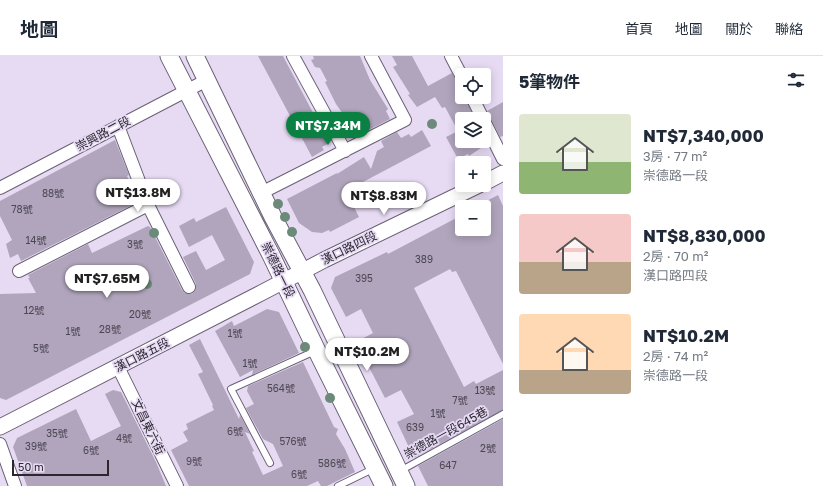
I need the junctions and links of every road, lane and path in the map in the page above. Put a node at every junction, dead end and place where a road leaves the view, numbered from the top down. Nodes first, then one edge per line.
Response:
1 (169, 56) edge
2 (195, 56) edge
3 (293, 56) edge
4 (371, 56) edge
5 (451, 56) edge
6 (457, 68) edge
7 (207, 80) junction
8 (187, 90) junction
9 (118, 126) junction
10 (491, 136) edge
11 (345, 151) junction
12 (503, 160) edge
13 (503, 173) edge
14 (491, 179) edge
15 (0, 188) edge
16 (465, 192) edge
17 (261, 193) junction
18 (148, 205) junction
19 (19, 271) dead end
20 (301, 272) junction
21 (284, 281) junction
22 (189, 287) dead end
23 (317, 351) junction
24 (118, 367) junction
25 (503, 414) edge
26 (0, 427) edge
27 (0, 444) edge
28 (270, 462) dead end
29 (374, 468) junction
30 (402, 479) edge
31 (16, 486) edge
32 (177, 486) edge
33 (338, 486) edge
34 (384, 486) edge

1 - 8 main road, 崇德路一段
2 - 7 main road, 崇德路一段
3 - 11 street
4 - 11 street
5 - 6 street
7 - 8 street, 崇興路二段
7 - 17 main road, 崇德路一段
8 - 9 street, 崇興路二段
8 - 21 main road, 崇德路一段
9 - 15 street, 崇興路二段
9 - 18 street
10 - 12 street
11 - 17 street
13 - 14 street
16 - 20 street, 漢口路四段
17 - 20 main road, 崇德路一段
18 - 19 street
18 - 22 street
20 - 21 street, 漢口路四段
20 - 30 main road, 崇德路一段
21 - 23 main road, 崇德路一段
21 - 24 street, 漢口路五段
23 - 28 lane
23 - 29 main road, 崇德路一段
24 - 26 street, 漢口路五段
24 - 32 street, 文昌東六街
25 - 30 lane, 崇德路一段645巷
27 - 31 street
29 - 33 lane
29 - 34 main road, 崇德路一段

